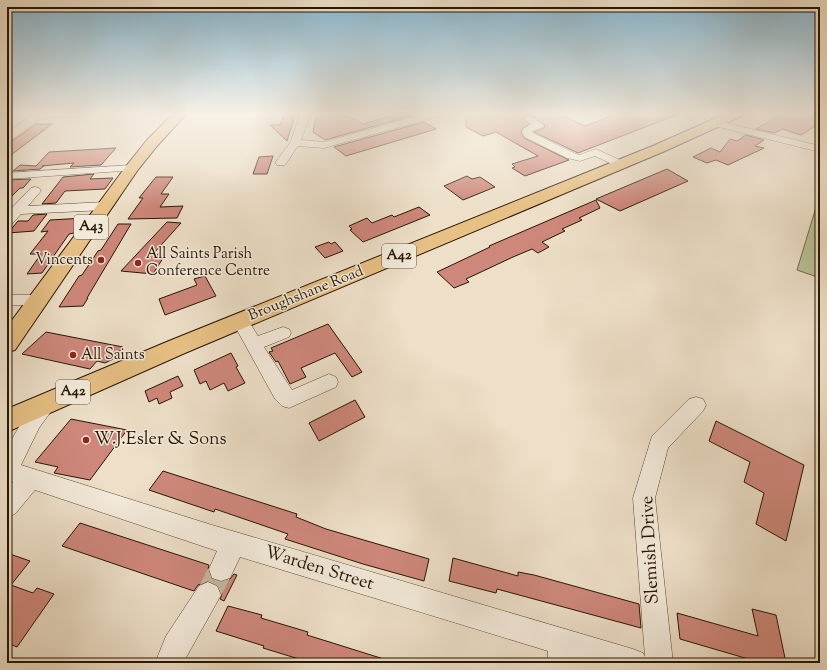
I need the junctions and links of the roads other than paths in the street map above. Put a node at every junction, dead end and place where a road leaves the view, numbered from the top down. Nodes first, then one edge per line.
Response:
1 (151, 144) edge
2 (294, 144) edge
3 (313, 144) edge
4 (327, 144) edge
5 (548, 144) edge
6 (668, 144) edge
7 (801, 144) edge
8 (820, 149) edge
9 (281, 163) dead end
10 (620, 164) junction
11 (132, 168) junction
12 (7, 176) edge
13 (35, 190) dead end
14 (105, 206) junction
15 (17, 210) junction
16 (7, 221) edge
17 (7, 300) edge
18 (40, 300) junction
19 (240, 321) junction
20 (283, 333) dead end
21 (7, 344) edge
22 (253, 345) junction
23 (329, 382) dead end
24 (47, 403) junction
25 (696, 405) dead end
26 (7, 421) edge
27 (7, 470) edge
28 (30, 479) junction
29 (7, 506) edge
30 (234, 544) junction
31 (221, 569) tunnel mouth
32 (208, 595) tunnel mouth
33 (562, 653) edge
34 (169, 663) edge
35 (633, 663) edge
36 (659, 663) edge

1 - 11 main road, A43
2 - 9 street
3 - 4 street
5 - 10 street
6 - 10 main road, Broughshane Road / A42
7 - 8 street
10 - 19 main road, Broughshane Road / A42
11 - 12 street
11 - 14 main road, A43
13 - 15 street
14 - 15 street
14 - 18 main road, A43
15 - 16 street
17 - 18 street
18 - 21 main road, A43
19 - 22 street
19 - 24 main road, Broughshane Road / A42
20 - 22 street
22 - 23 street
24 - 26 main road, Broughshane Road / A42
24 - 27 street
25 - 36 street, Slemish Drive
27 - 28 street, Warden Street
28 - 29 street
28 - 30 street, Warden Street
30 - 31 street
30 - 33 street, Warden Street
32 - 34 street
33 - 35 street, Warden Street

